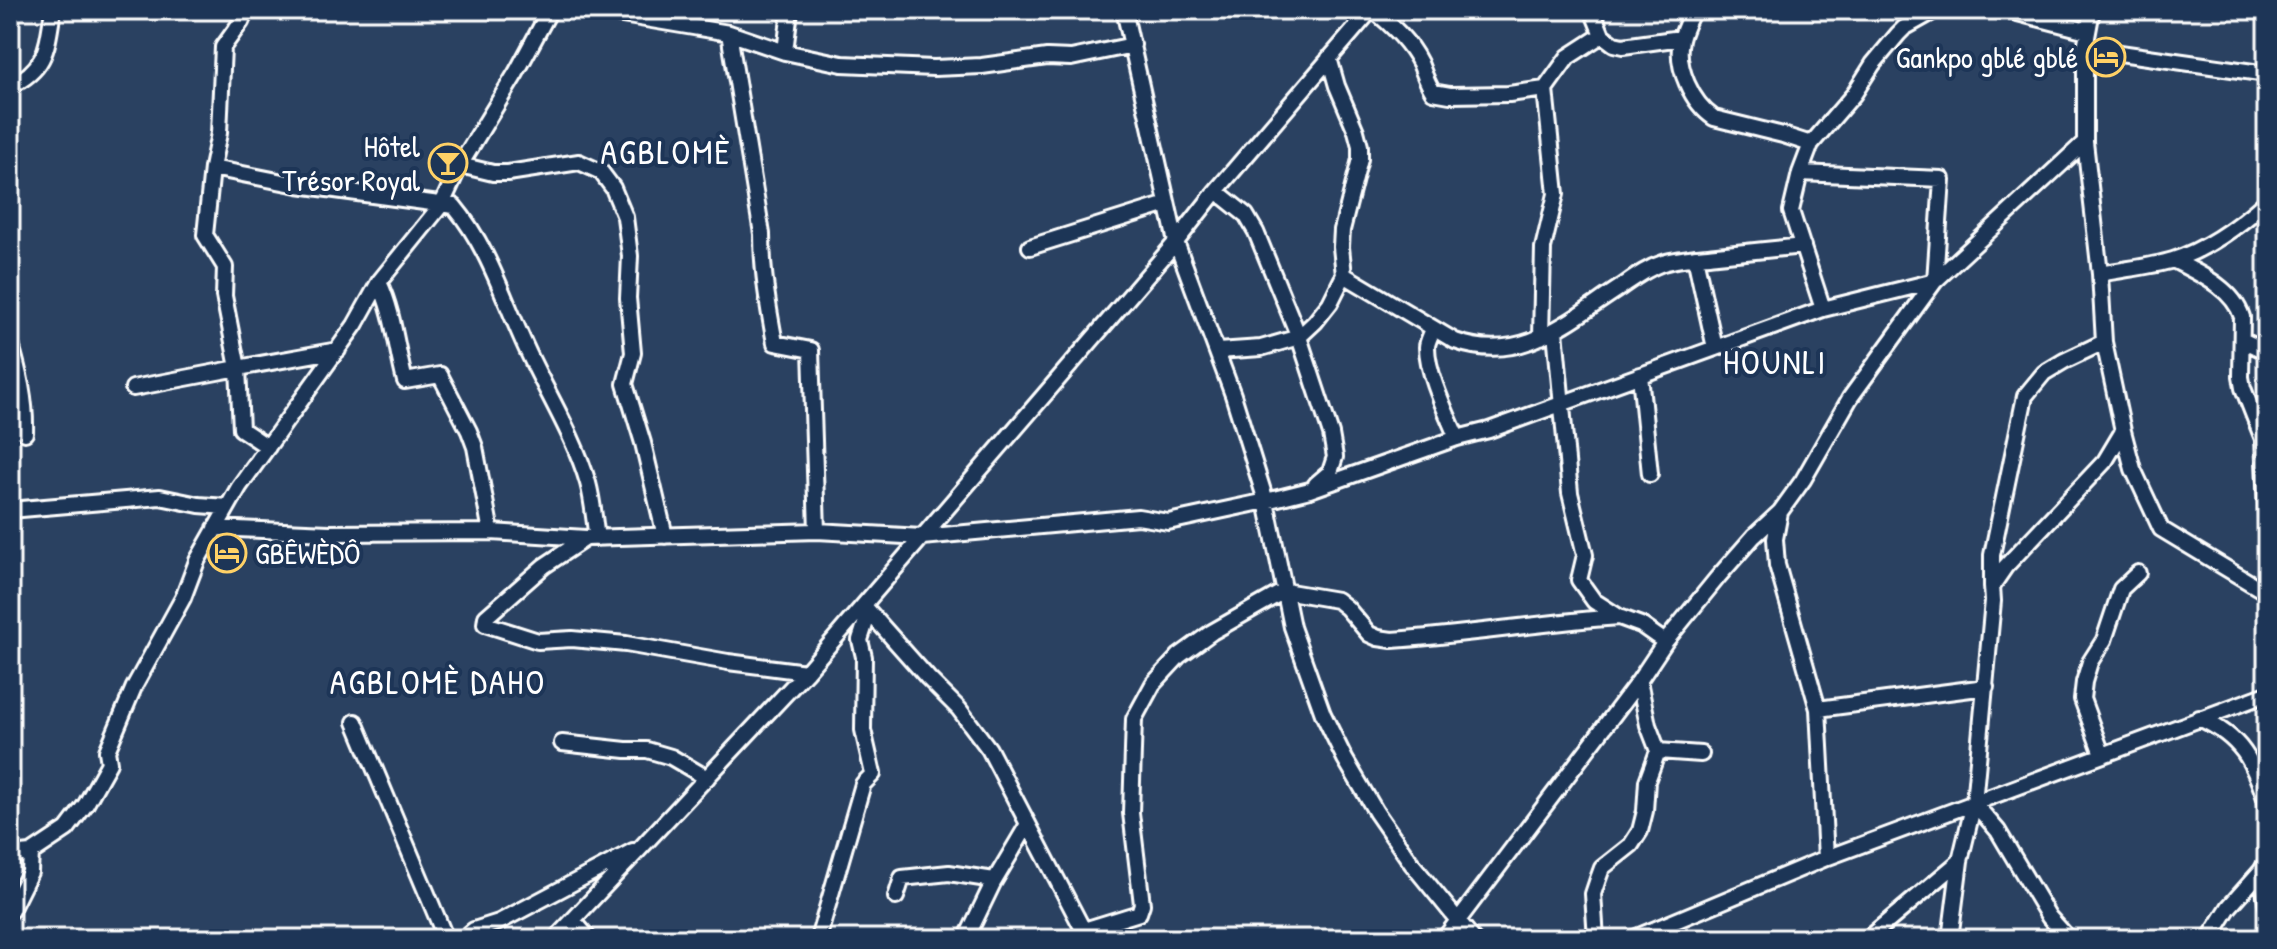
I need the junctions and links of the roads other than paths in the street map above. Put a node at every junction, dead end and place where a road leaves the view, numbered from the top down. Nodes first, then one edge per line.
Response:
1 (53, 10) edge
2 (246, 10) edge
3 (550, 10) edge
4 (592, 10) edge
5 (790, 10) edge
6 (1124, 10) edge
7 (1372, 10) edge
8 (1592, 10) edge
9 (1693, 10) edge
10 (1936, 10) edge
11 (2006, 10) edge
12 (2092, 10) edge
13 (2087, 31) junction
14 (729, 33) junction
15 (1602, 35) junction
16 (1681, 38) junction
17 (1133, 45) junction
18 (2085, 48) junction
19 (785, 52) junction
20 (1329, 58) junction
21 (2267, 74) edge
22 (10, 86) edge
23 (1545, 89) junction
24 (2085, 142) junction
25 (1811, 144) junction
26 (460, 165) junction
27 (212, 168) junction
28 (1800, 173) junction
29 (1216, 191) junction
30 (2267, 201) edge
31 (442, 204) junction
32 (1167, 204) junction
33 (1176, 242) junction
34 (1803, 246) junction
35 (1030, 247) dead end
36 (1695, 257) junction
37 (2173, 260) junction
38 (2100, 274) junction
39 (1344, 275) junction
40 (1935, 281) junction
41 (379, 282) junction
42 (1823, 309) junction
43 (1433, 329) junction
44 (1548, 334) junction
45 (1299, 337) junction
46 (2242, 340) junction
47 (10, 341) edge
48 (2104, 342) junction
49 (1715, 348) junction
50 (338, 350) junction
51 (1218, 351) junction
52 (2267, 352) edge
53 (238, 368) junction
54 (1640, 375) junction
55 (133, 388) dead end
56 (1561, 403) junction
57 (2123, 431) junction
58 (25, 433) dead end
59 (1457, 438) junction
60 (268, 447) junction
61 (1650, 474) dead end
62 (1310, 490) junction
63 (1266, 501) junction
64 (227, 507) junction
65 (10, 510) edge
66 (1780, 512) junction
67 (2267, 526) edge
68 (215, 528) junction
69 (817, 531) junction
70 (491, 532) junction
71 (665, 536) junction
72 (922, 537) junction
73 (592, 538) junction
74 (2138, 573) dead end
75 (1992, 586) junction
76 (1284, 591) junction
77 (2267, 593) edge
78 (866, 609) junction
79 (1619, 617) junction
80 (1665, 642) junction
81 (806, 672) junction
82 (1639, 681) junction
83 (1986, 687) junction
84 (2267, 694) edge
85 (1818, 709) junction
86 (2199, 718) junction
87 (355, 722) dead end
88 (562, 743) dead end
89 (1658, 751) junction
90 (1701, 754) dead end
91 (2102, 754) junction
92 (707, 778) junction
93 (1974, 803) junction
94 (2267, 804) edge
95 (1028, 824) junction
96 (646, 843) junction
97 (31, 853) junction
98 (10, 855) edge
99 (1826, 858) junction
100 (1960, 861) junction
101 (2264, 866) edge
102 (994, 880) junction
103 (896, 897) dead end
104 (2267, 906) edge
105 (10, 912) edge
106 (573, 920) junction
107 (1457, 920) junction
108 (1086, 934) edge
109 (446, 939) edge
110 (463, 939) edge
111 (555, 939) edge
112 (589, 939) edge
113 (818, 939) edge
114 (966, 939) edge
115 (1444, 939) edge
116 (1473, 939) edge
117 (1596, 939) edge
118 (1632, 939) edge
119 (1867, 939) edge
120 (1950, 939) edge
121 (2069, 939) edge
122 (2209, 939) edge

1 - 22 street
2 - 27 street
3 - 26 street
4 - 14 street
5 - 19 street
6 - 17 street
7 - 20 street
7 - 23 street
8 - 15 street
9 - 16 street
10 - 25 street
11 - 13 street
12 - 13 street
13 - 18 street
14 - 19 street
14 - 69 street
15 - 16 street
15 - 23 street
16 - 25 street
17 - 19 street
17 - 32 street
18 - 21 street
18 - 24 street
20 - 29 street
20 - 39 street
23 - 44 street
24 - 38 street
24 - 40 street
25 - 28 street
26 - 31 street
26 - 71 street
27 - 31 street
27 - 53 street
28 - 34 street
28 - 40 street
29 - 33 street
29 - 45 street
30 - 37 street
31 - 41 street
31 - 73 street
32 - 33 street
32 - 35 street
33 - 51 street
33 - 72 street
34 - 36 street
34 - 42 street
36 - 44 street
36 - 49 street
37 - 38 street
37 - 46 street
38 - 48 street
39 - 43 street
39 - 45 street
40 - 42 street
40 - 66 street
41 - 50 street
41 - 70 street
42 - 49 street
43 - 44 street
43 - 59 street
44 - 56 street
45 - 51 street
45 - 62 street
46 - 52 street
46 - 67 street
47 - 58 street
48 - 57 street
48 - 75 street
49 - 54 street
50 - 53 street
50 - 60 street
51 - 63 street
53 - 55 street
53 - 60 street
54 - 56 street
54 - 61 street
56 - 59 street
56 - 79 street
57 - 75 street
57 - 77 street
59 - 62 street
60 - 64 street
62 - 63 street
63 - 72 street
63 - 76 street
64 - 65 street
64 - 68 street
66 - 80 street
66 - 85 street
68 - 70 street
68 - 97 street
69 - 71 street
69 - 72 street
70 - 73 street
71 - 73 street
72 - 78 street
73 - 81 street
74 - 91 street
75 - 83 street
76 - 79 street
76 - 107 street
76 - 108 street
78 - 81 street
78 - 95 street
78 - 113 street
79 - 80 street
80 - 82 street
81 - 92 street
82 - 89 street
82 - 107 street
83 - 85 street
83 - 93 street
84 - 86 street
85 - 99 street
86 - 91 street
86 - 94 street
87 - 109 street
88 - 92 street
89 - 90 street
89 - 117 street
91 - 93 street
92 - 96 street
93 - 99 street
93 - 100 street
93 - 121 street
95 - 102 street
95 - 108 street
96 - 106 street
96 - 110 street
97 - 98 street
97 - 105 street
99 - 118 street
100 - 119 street
100 - 120 street
101 - 104 street
101 - 122 street
102 - 103 street
102 - 114 street
106 - 111 street
106 - 112 street
107 - 115 street
107 - 116 street

